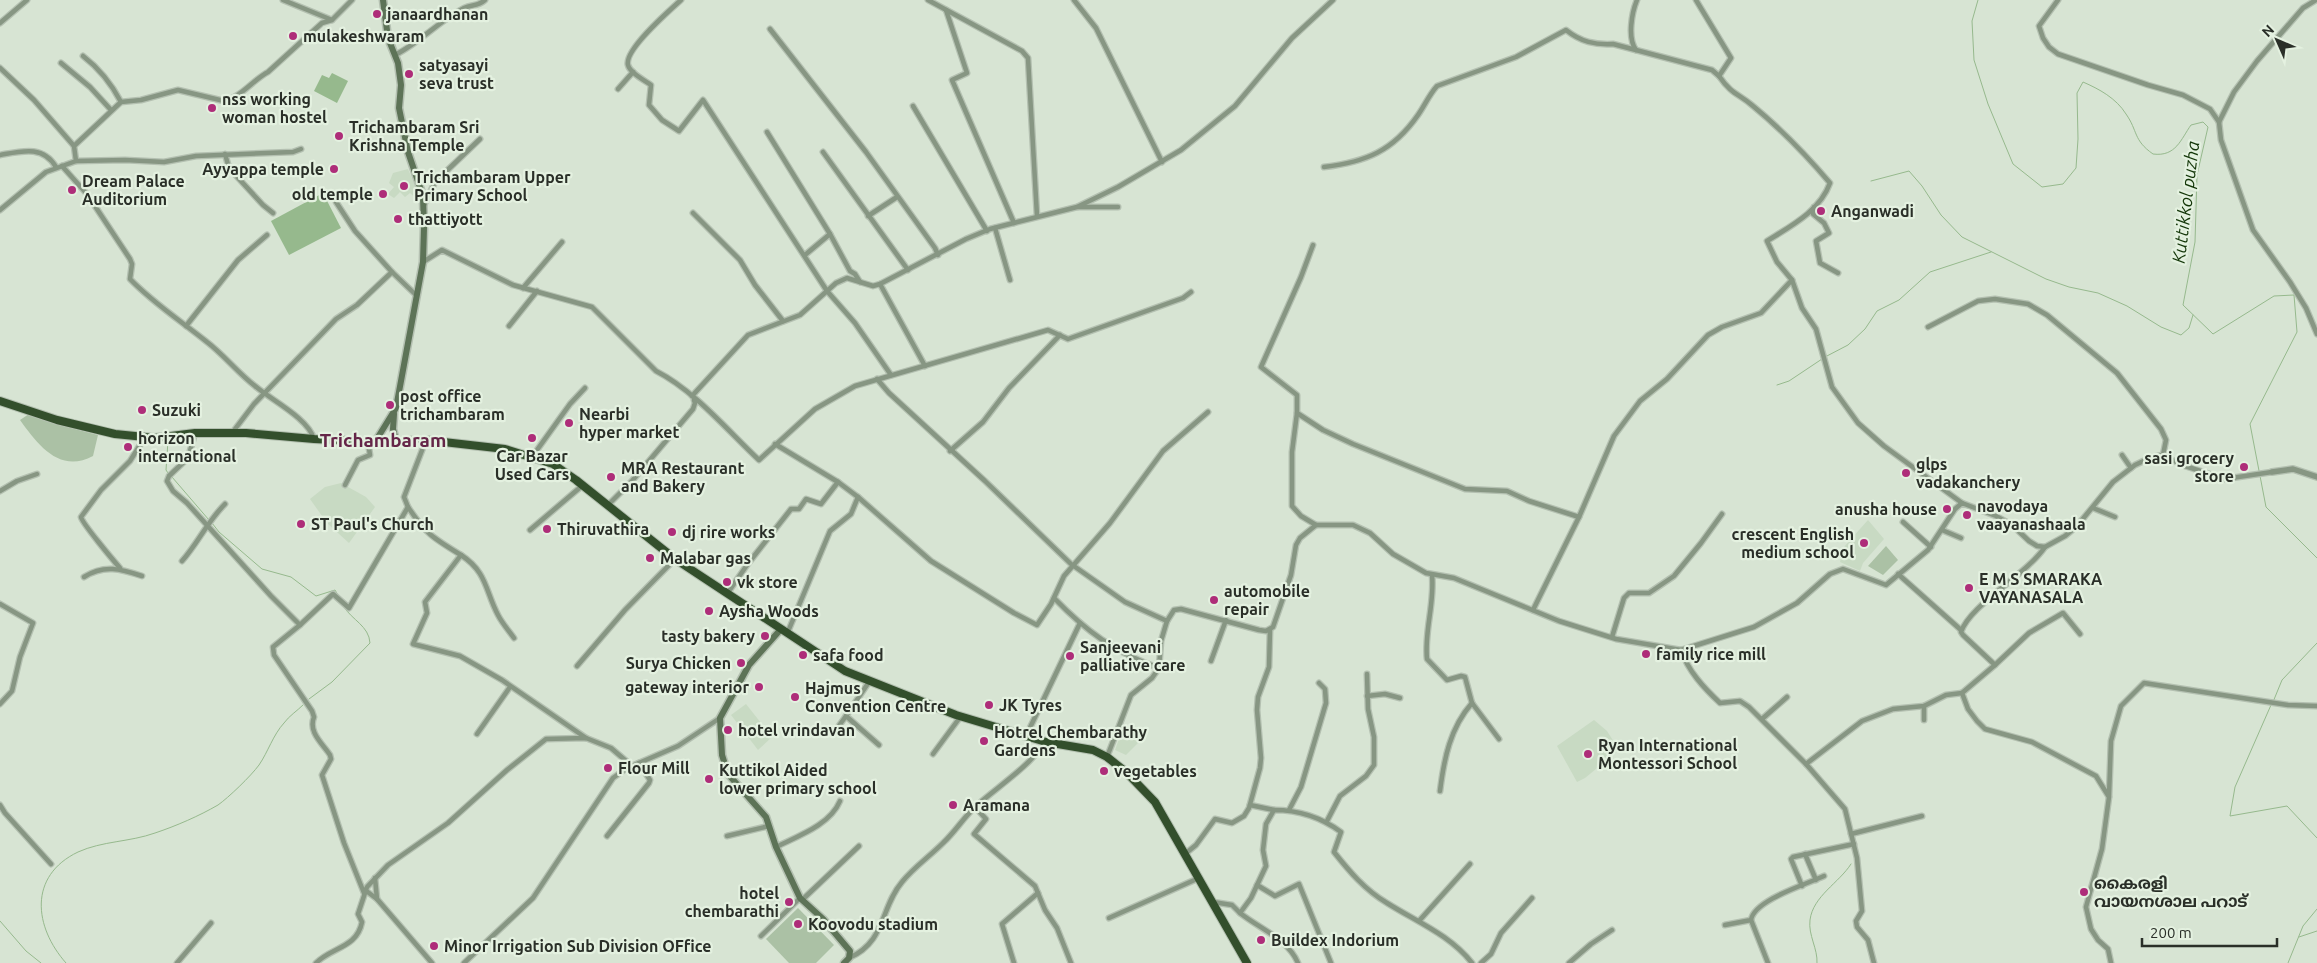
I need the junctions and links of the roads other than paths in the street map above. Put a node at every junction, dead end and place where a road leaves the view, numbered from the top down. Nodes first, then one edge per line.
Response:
1 (27, 0) edge
2 (282, 0) edge
3 (352, 0) edge
4 (383, 0) edge
5 (485, 0) edge
6 (681, 0) edge
7 (928, 0) edge
8 (1074, 0) edge
9 (1333, 0) edge
10 (1637, 0) edge
11 (1696, 0) edge
12 (2058, 0) edge
13 (2316, 0) edge
14 (946, 10) junction
15 (332, 20) junction
16 (0, 23) edge
17 (770, 29) dead end
18 (1636, 50) junction
19 (83, 56) dead end
20 (395, 56) junction
21 (61, 63) dead end
22 (0, 68) edge
23 (632, 72) junction
24 (1719, 76) junction
25 (618, 89) dead end
26 (122, 102) junction
27 (913, 106) dead end
28 (111, 110) junction
29 (2219, 122) junction
30 (767, 132) dead end
31 (480, 139) dead end
32 (74, 146) junction
33 (301, 149) dead end
34 (823, 152) dead end
35 (225, 154) junction
36 (0, 155) edge
37 (76, 161) junction
38 (1162, 162) junction
39 (62, 166) junction
40 (56, 167) junction
41 (1324, 167) dead end
42 (897, 197) junction
43 (336, 202) dead end
44 (423, 206) junction
45 (1077, 207) junction
46 (1118, 207) dead end
47 (1814, 207) junction
48 (0, 210) edge
49 (273, 213) dead end
50 (693, 213) dead end
51 (868, 216) junction
52 (1036, 216) junction
53 (1014, 223) junction
54 (995, 228) junction
55 (987, 231) junction
56 (830, 234) junction
57 (267, 235) dead end
58 (562, 242) dead end
59 (1313, 245) dead end
60 (805, 255) junction
61 (938, 255) junction
62 (423, 262) junction
63 (908, 270) junction
64 (392, 272) junction
65 (1838, 273) dead end
66 (1010, 280) dead end
67 (1792, 280) junction
68 (860, 282) junction
69 (880, 284) junction
70 (523, 288) junction
71 (537, 291) junction
72 (827, 291) junction
73 (1191, 292) dead end
74 (416, 295) junction
75 (783, 321) junction
76 (186, 326) junction
77 (509, 326) dead end
78 (1928, 327) dead end
79 (2317, 334) edge
80 (1060, 335) junction
81 (925, 366) junction
82 (891, 375) junction
83 (877, 380) junction
84 (586, 388) dead end
85 (264, 394) junction
86 (692, 396) junction
87 (0, 401) edge
88 (396, 408) junction
89 (1208, 412) dead end
90 (1297, 413) junction
91 (195, 433) junction
92 (232, 433) junction
93 (145, 437) junction
94 (314, 439) junction
95 (426, 440) junction
96 (371, 442) junction
97 (396, 442) junction
98 (775, 444) junction
99 (950, 451) junction
100 (2122, 455) dead end
101 (2163, 455) junction
102 (532, 457) junction
103 (2131, 468) junction
104 (2272, 472) joint
105 (37, 474) dead end
106 (2317, 477) edge
107 (838, 482) junction
108 (345, 485) dead end
109 (583, 485) junction
110 (0, 491) edge
111 (858, 497) junction
112 (1962, 503) junction
113 (225, 504) dead end
114 (608, 505) junction
115 (408, 507) junction
116 (2093, 508) junction
117 (1722, 514) dead end
118 (1579, 516) junction
119 (2115, 517) dead end
120 (209, 521) junction
121 (1903, 522) dead end
122 (1316, 525) junction
123 (530, 530) dead end
124 (1942, 530) junction
125 (1961, 538) dead end
126 (1930, 547) junction
127 (2045, 547) junction
128 (461, 555) junction
129 (675, 559) junction
130 (182, 561) dead end
131 (1072, 565) junction
132 (120, 568) junction
133 (1898, 574) junction
134 (1432, 575) junction
135 (142, 576) dead end
136 (84, 577) dead end
137 (727, 594) junction
138 (1054, 598) junction
139 (0, 604) edge
140 (1533, 610) junction
141 (1226, 620) junction
142 (1167, 621) junction
143 (1080, 623) junction
144 (300, 625) junction
145 (1270, 630) junction
146 (1962, 630) junction
147 (784, 632) junction
148 (2080, 634) dead end
149 (1612, 637) junction
150 (514, 638) dead end
151 (1681, 650) junction
152 (1211, 661) dead end
153 (1995, 664) junction
154 (577, 666) dead end
155 (1159, 668) junction
156 (1470, 673) dead end
157 (1366, 674) dead end
158 (1465, 677) junction
159 (869, 682) junction
160 (1319, 683) dead end
161 (510, 688) junction
162 (1962, 693) junction
163 (1367, 696) junction
164 (1787, 697) dead end
165 (1400, 698) dead end
166 (1472, 703) junction
167 (0, 704) edge
168 (1924, 706) junction
169 (2317, 706) edge
170 (846, 716) junction
171 (961, 716) junction
172 (720, 718) junction
173 (1762, 719) junction
174 (1924, 720) dead end
175 (476, 734) dead end
176 (833, 734) dead end
177 (1026, 736) junction
178 (586, 738) junction
179 (1499, 739) dead end
180 (1046, 742) junction
181 (879, 745) dead end
182 (933, 754) dead end
183 (1107, 757) junction
184 (639, 763) junction
185 (1806, 764) junction
186 (631, 765) junction
187 (2109, 777) junction
188 (2102, 786) junction
189 (1440, 791) dead end
190 (2109, 797) junction
191 (840, 801) dead end
192 (0, 805) edge
193 (1250, 805) junction
194 (976, 807) junction
195 (1274, 810) junction
196 (1289, 810) junction
197 (1922, 816) dead end
198 (1327, 821) junction
199 (769, 826) junction
200 (1851, 834) junction
201 (607, 836) dead end
202 (727, 836) dead end
203 (1854, 844) junction
204 (859, 846) dead end
205 (776, 847) junction
206 (1185, 854) junction
207 (1805, 854) junction
208 (51, 864) dead end
209 (1470, 864) dead end
210 (1824, 876) dead end
211 (375, 878) junction
212 (1199, 878) junction
213 (1816, 880) junction
214 (1258, 885) junction
215 (1802, 886) junction
216 (365, 892) junction
217 (1038, 894) junction
218 (1532, 898) dead end
219 (377, 899) junction
220 (801, 899) junction
221 (1212, 902) junction
222 (1240, 913) junction
223 (1109, 918) dead end
224 (1751, 920) junction
225 (1420, 921) junction
226 (211, 923) dead end
227 (1726, 924) dead end
228 (1612, 930) dead end
229 (760, 936) dead end
230 (846, 961) edge
231 (178, 963) edge
232 (316, 963) edge
233 (432, 963) edge
234 (464, 963) edge
235 (1014, 963) edge
236 (1070, 963) edge
237 (1247, 963) edge
238 (1298, 963) edge
239 (1331, 963) edge
240 (1472, 963) edge
241 (1481, 963) edge
242 (1569, 963) edge
243 (1768, 963) edge
244 (1874, 963) edge
245 (2111, 963) edge

1 - 16 street
2 - 15 street
3 - 15 street
4 - 20 main road
5 - 20 street
6 - 23 street
7 - 14 street
8 - 38 street
9 - 38 street
10 - 18 street
11 - 24 street
12 - 29 street
13 - 29 street
14 - 52 street
14 - 53 street
15 - 26 street
17 - 42 street
18 - 24 street
18 - 41 street
19 - 26 street
20 - 44 main road
21 - 28 street
22 - 32 street
23 - 25 street
23 - 60 street
24 - 47 street
26 - 28 street
27 - 55 street
28 - 32 street
29 - 79 street
30 - 56 street
31 - 44 street
32 - 37 street
33 - 35 street
34 - 51 street
35 - 37 street
35 - 49 street
36 - 40 street
37 - 39 street
38 - 45 street
39 - 40 street
39 - 76 street
40 - 48 street
42 - 51 street
42 - 61 street
43 - 64 street
44 - 62 main road
45 - 46 street
45 - 52 street
47 - 65 street
47 - 67 street
50 - 75 street
51 - 63 street
52 - 53 street
53 - 54 street
54 - 55 street
54 - 66 street
55 - 61 street
56 - 60 street
56 - 68 street
57 - 76 street
58 - 70 street
59 - 90 street
60 - 72 street
61 - 63 street
62 - 70 street
62 - 74 main road
63 - 69 street
64 - 74 street
64 - 85 street
67 - 112 street
67 - 118 street
68 - 69 street
68 - 72 street
69 - 81 street
70 - 71 street
71 - 77 street
71 - 86 street
72 - 75 street
72 - 82 street
73 - 80 street
74 - 88 main road
75 - 86 street
76 - 85 street
78 - 101 street
80 - 81 street
80 - 99 street
81 - 82 street
82 - 83 street
83 - 98 street
83 - 99 street
84 - 102 street
85 - 92 street
85 - 94 street
86 - 98 street
86 - 114 street
87 - 93 highway
88 - 96 main road
88 - 97 main road
89 - 131 street
90 - 118 street
90 - 122 street
91 - 92 highway
91 - 93 highway
91 - 120 street
92 - 94 highway
93 - 132 street
94 - 96 highway
95 - 97 highway
95 - 102 highway
95 - 115 street
96 - 97 highway
96 - 108 street
98 - 107 street
99 - 131 street
100 - 103 street
101 - 103 street
101 - 104 street
102 - 109 highway
103 - 116 street
104 - 106 street
105 - 110 street
107 - 111 street
107 - 137 street
109 - 114 highway
109 - 123 street
111 - 138 street
111 - 147 street
112 - 124 street
112 - 127 street
113 - 120 street
114 - 129 highway
115 - 128 street
115 - 144 street
116 - 119 street
116 - 127 street
117 - 149 street
118 - 140 street
120 - 130 street
120 - 144 street
121 - 126 street
122 - 134 street
122 - 145 street
124 - 125 street
124 - 126 street
126 - 133 street
127 - 146 street
128 - 150 street
128 - 161 street
129 - 137 highway
129 - 154 street
131 - 138 street
131 - 142 street
132 - 135 street
132 - 136 street
133 - 146 street
133 - 151 street
134 - 140 street
134 - 158 street
137 - 147 highway
138 - 143 street
139 - 167 street
140 - 149 street
141 - 142 street
141 - 145 street
141 - 152 street
142 - 155 street
143 - 155 street
143 - 177 street
144 - 216 street
145 - 193 street
146 - 153 street
147 - 159 highway
147 - 172 main road
148 - 153 street
149 - 151 street
151 - 173 street
153 - 162 street
155 - 183 street
156 - 158 street
157 - 163 street
158 - 166 street
159 - 170 street
159 - 171 highway
160 - 196 street
161 - 175 street
161 - 178 street
162 - 168 street
162 - 188 street
163 - 165 street
163 - 198 street
164 - 173 street
166 - 179 street
166 - 189 street
168 - 174 street
168 - 185 street
169 - 187 street
170 - 176 street
170 - 181 street
171 - 177 highway
171 - 182 street
172 - 184 street
172 - 199 main road
173 - 185 street
177 - 180 highway
178 - 186 street
178 - 211 street
180 - 183 highway
180 - 194 street
183 - 206 highway
184 - 186 street
184 - 201 street
185 - 200 street
186 - 234 street
187 - 188 street
187 - 190 street
188 - 190 street
190 - 245 street
191 - 205 street
192 - 208 street
193 - 195 street
193 - 206 street
194 - 217 street
194 - 230 street
195 - 196 street
195 - 214 street
196 - 198 street
197 - 200 street
198 - 225 street
199 - 202 street
199 - 205 main road
200 - 203 street
203 - 207 street
203 - 244 street
204 - 220 street
205 - 220 main road
206 - 212 highway
207 - 213 street
207 - 215 street
209 - 225 street
210 - 213 street
211 - 216 street
211 - 219 street
212 - 221 highway
212 - 223 street
213 - 215 street
214 - 222 street
214 - 239 street
215 - 224 street
216 - 219 street
216 - 232 street
217 - 235 street
217 - 236 street
218 - 241 street
219 - 233 street
220 - 229 street
220 - 230 main road
221 - 222 street
221 - 237 highway
222 - 238 street
224 - 227 street
224 - 243 street
225 - 240 street
226 - 231 street
228 - 242 street

